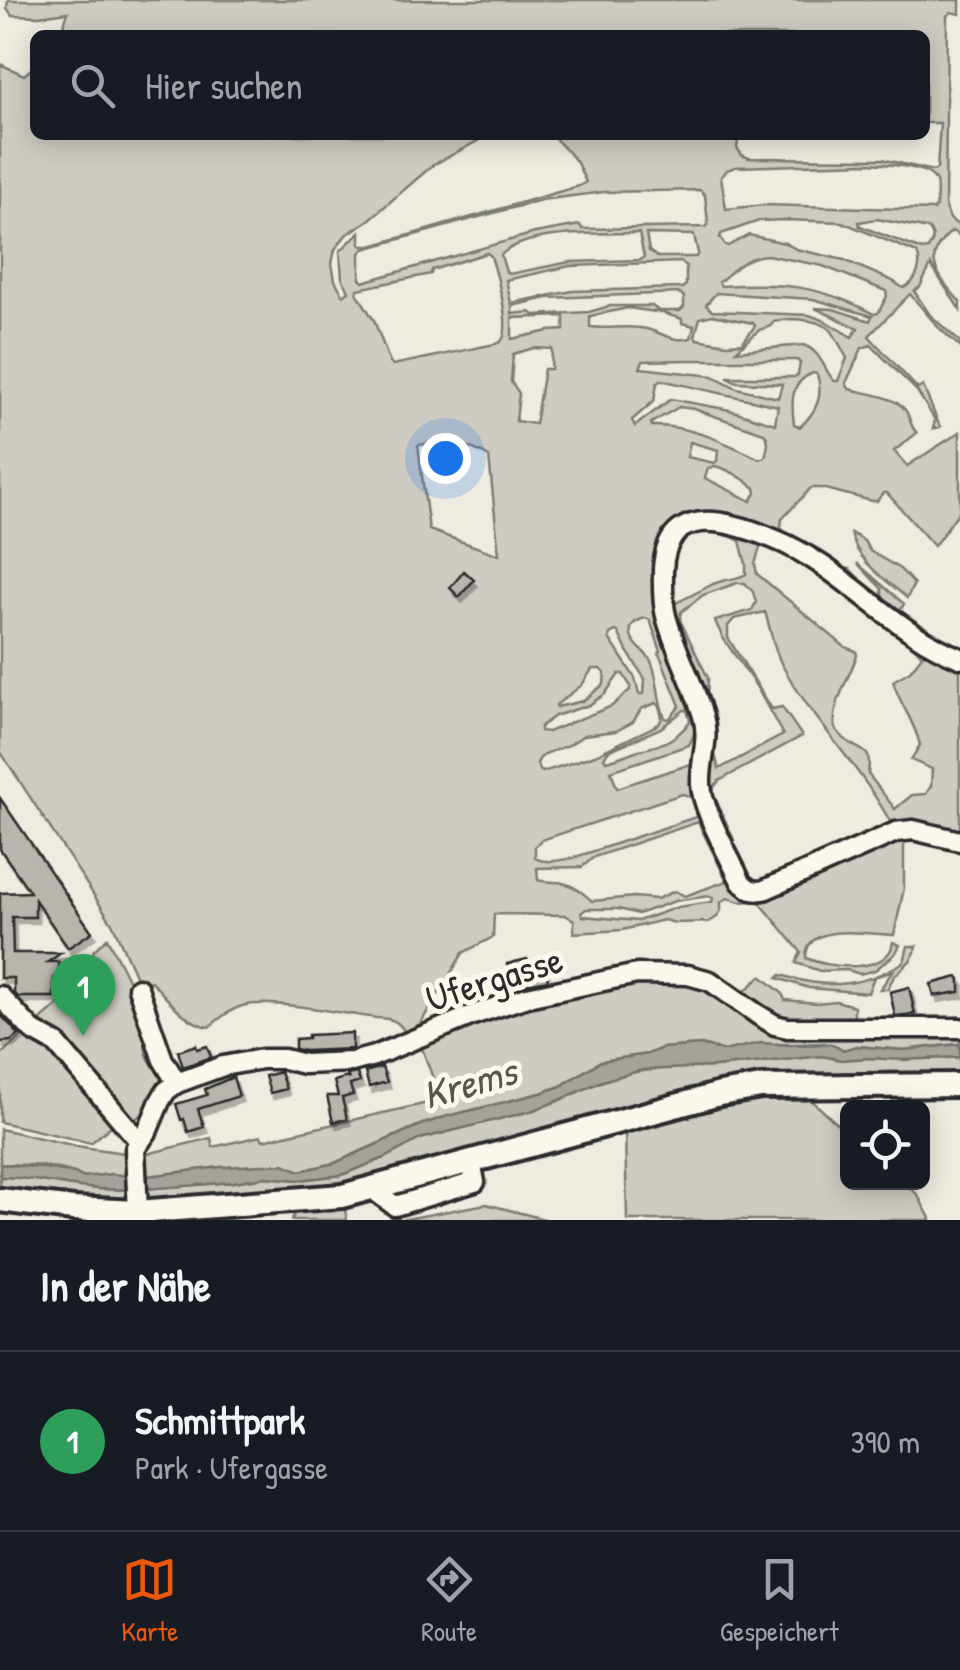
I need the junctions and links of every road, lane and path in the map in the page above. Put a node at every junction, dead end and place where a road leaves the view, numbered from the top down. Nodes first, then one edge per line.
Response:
1 (960, 658) edge
2 (960, 840) edge
3 (138, 988) dead end
4 (0, 996) edge
5 (960, 1028) edge
6 (177, 1083) junction
7 (960, 1086) edge
8 (137, 1149) junction
9 (0, 1200) edge
10 (137, 1208) junction

1 - 2 street
3 - 6 street
4 - 8 street
5 - 6 street, Ufergasse
6 - 8 street
7 - 10 main road
8 - 10 street
9 - 10 main road

